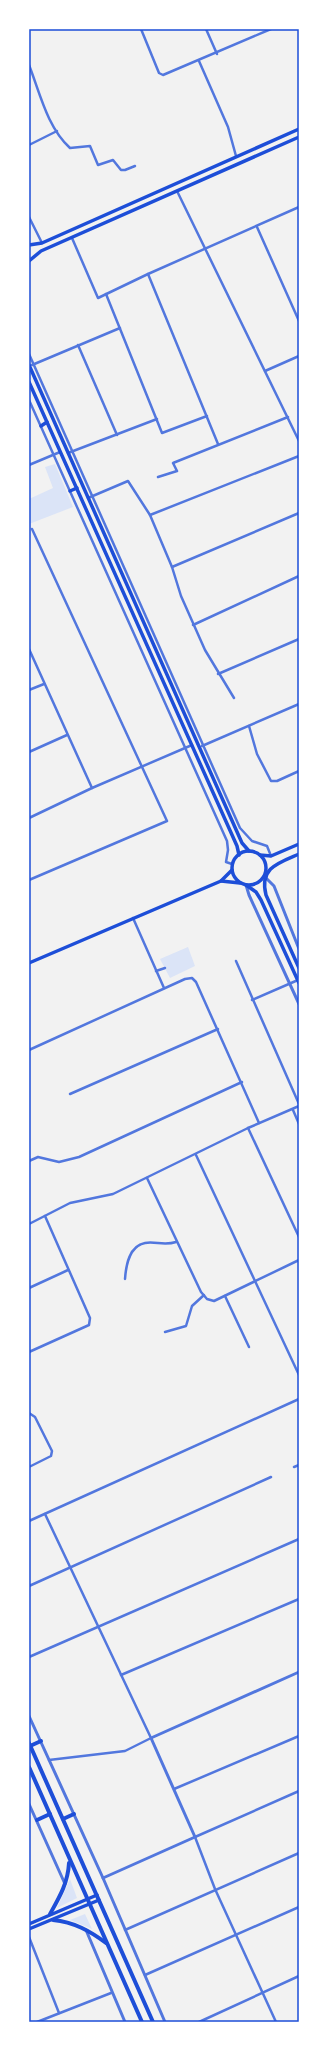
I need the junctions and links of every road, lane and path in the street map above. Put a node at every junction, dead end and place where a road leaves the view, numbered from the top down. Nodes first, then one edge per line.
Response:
1 (141, 29) edge
2 (206, 29) edge
3 (271, 29) edge
4 (217, 54) junction
5 (198, 61) junction
6 (29, 65) edge
7 (299, 129) edge
8 (56, 131) junction
9 (292, 132) junction
10 (299, 137) edge
11 (294, 139) junction
12 (29, 145) edge
13 (258, 146) junction
14 (262, 154) junction
15 (236, 156) junction
16 (135, 166) dead end
17 (177, 191) junction
18 (299, 208) edge
19 (29, 217) edge
20 (256, 226) junction
21 (72, 238) junction
22 (42, 243) junction
23 (29, 245) edge
24 (205, 249) junction
25 (29, 261) edge
26 (148, 274) junction
27 (106, 294) junction
28 (299, 321) edge
29 (120, 328) junction
30 (78, 345) junction
31 (29, 354) edge
32 (299, 356) edge
33 (31, 365) edge
34 (265, 371) junction
35 (29, 382) edge
36 (29, 400) edge
37 (207, 416) junction
38 (288, 417) junction
39 (157, 420) junction
40 (47, 422) junction
41 (41, 426) junction
42 (117, 435) junction
43 (299, 441) edge
44 (218, 444) junction
45 (60, 452) junction
46 (70, 452) junction
47 (54, 455) junction
48 (299, 456) edge
49 (29, 465) edge
50 (158, 477) dead end
51 (77, 488) junction
52 (70, 491) junction
53 (90, 497) junction
54 (299, 513) edge
55 (150, 514) junction
56 (32, 529) dead end
57 (172, 567) junction
58 (299, 576) edge
59 (193, 625) junction
60 (299, 639) edge
61 (29, 649) edge
62 (218, 674) junction
63 (44, 684) junction
64 (29, 690) edge
65 (234, 698) dead end
66 (299, 704) edge
67 (249, 726) junction
68 (67, 735) junction
69 (192, 746) junction
70 (201, 746) junction
71 (185, 748) junction
72 (29, 752) edge
73 (142, 766) junction
74 (299, 771) edge
75 (92, 788) junction
76 (29, 818) edge
77 (299, 844) edge
78 (249, 851) junction
79 (299, 854) edge
80 (239, 855) junction
81 (260, 855) junction
82 (271, 856) junction
83 (232, 864) junction
84 (232, 870) junction
85 (264, 877) junction
86 (29, 880) edge
87 (221, 881) junction
88 (241, 884) junction
89 (246, 885) junction
90 (133, 918) junction
91 (299, 949) edge
92 (236, 961) dead end
93 (29, 963) edge
94 (165, 968) dead end
95 (299, 968) edge
96 (156, 971) junction
97 (298, 981) edge
98 (290, 984) junction
99 (164, 988) junction
100 (252, 1000) junction
101 (299, 1004) edge
102 (218, 1029) junction
103 (29, 1050) edge
104 (242, 1082) junction
105 (70, 1094) dead end
106 (299, 1105) edge
107 (292, 1110) junction
108 (259, 1124) junction
109 (299, 1124) edge
110 (248, 1128) junction
111 (196, 1155) junction
112 (29, 1161) edge
113 (147, 1178) junction
114 (45, 1216) junction
115 (29, 1224) edge
116 (299, 1237) edge
117 (176, 1242) junction
118 (299, 1260) edge
119 (68, 1270) junction
120 (124, 1278) dead end
121 (256, 1281) junction
122 (29, 1288) edge
123 (204, 1295) junction
124 (225, 1296) junction
125 (165, 1332) dead end
126 (249, 1347) dead end
127 (29, 1352) edge
128 (299, 1375) edge
129 (299, 1399) edge
130 (29, 1413) edge
131 (299, 1465) edge
132 (29, 1467) edge
133 (294, 1467) dead end
134 (271, 1477) dead end
135 (45, 1514) junction
136 (29, 1521) edge
137 (299, 1539) edge
138 (70, 1566) junction
139 (29, 1586) edge
140 (299, 1599) edge
141 (98, 1625) junction
142 (29, 1657) edge
143 (299, 1672) edge
144 (121, 1675) junction
145 (29, 1716) edge
146 (299, 1736) edge
147 (151, 1738) junction
148 (41, 1741) junction
149 (30, 1744) edge
150 (50, 1760) junction
151 (29, 1767) edge
152 (174, 1789) junction
153 (299, 1791) edge
154 (29, 1804) edge
155 (50, 1814) junction
156 (74, 1814) junction
157 (63, 1819) junction
158 (37, 1820) junction
159 (195, 1837) junction
160 (299, 1853) edge
161 (70, 1861) junction
162 (103, 1878) junction
163 (65, 1884) junction
164 (215, 1890) junction
165 (97, 1895) junction
166 (86, 1899) junction
167 (100, 1900) junction
168 (89, 1905) junction
169 (299, 1907) edge
170 (50, 1914) junction
171 (53, 1920) junction
172 (29, 1924) edge
173 (29, 1929) edge
174 (85, 1929) junction
175 (125, 1930) junction
176 (236, 1935) junction
177 (29, 1937) edge
178 (107, 1944) junction
179 (145, 1975) junction
180 (299, 1976) edge
181 (111, 1992) junction
182 (262, 1992) junction
183 (59, 2013) junction
184 (37, 2022) edge
185 (125, 2022) edge
186 (142, 2022) edge
187 (153, 2022) edge
188 (166, 2022) edge
189 (199, 2022) edge
190 (276, 2022) edge

1 - 5 street
2 - 4 street
3 - 4 street
4 - 5 street
5 - 15 street
6 - 8 street
7 - 9 main road
8 - 12 street
8 - 16 street
9 - 11 main road
9 - 13 main road
10 - 11 main road
11 - 14 main road
13 - 14 main road
13 - 15 main road
14 - 17 main road
15 - 22 main road
17 - 21 main road
17 - 24 street
18 - 20 street
19 - 22 street
20 - 24 street
20 - 28 street
21 - 25 main road
21 - 27 street
22 - 23 main road
24 - 26 street
24 - 34 street
26 - 27 street
26 - 37 street
27 - 29 street
29 - 30 street
29 - 39 street
30 - 33 street
30 - 42 street
31 - 33 street
32 - 34 street
33 - 46 main road
34 - 38 street
35 - 40 main road
36 - 41 street
37 - 39 street
37 - 44 street
38 - 43 street
38 - 44 street
39 - 42 street
40 - 41 main road
40 - 45 main road
41 - 47 street
42 - 46 street
44 - 50 street
45 - 47 street
45 - 51 main road
46 - 53 main road
47 - 49 street
47 - 52 street
48 - 55 street
51 - 52 main road
51 - 69 main road
52 - 71 street
53 - 55 street
53 - 70 main road
54 - 57 street
55 - 57 street
56 - 73 street
57 - 59 street
58 - 59 street
59 - 62 street
60 - 62 street
61 - 63 street
62 - 65 street
63 - 64 street
63 - 68 street
66 - 67 street
67 - 70 street
67 - 74 street
68 - 72 street
68 - 75 street
69 - 71 street
69 - 80 main road
70 - 78 main road
70 - 82 street
71 - 73 street
71 - 83 street
73 - 75 street
73 - 86 street
75 - 76 street
77 - 82 main road
78 - 80 main road
78 - 81 main road
79 - 85 main road
80 - 83 main road
81 - 82 main road
81 - 85 main road
83 - 84 main road
84 - 87 main road
84 - 88 main road
85 - 89 main road
85 - 91 street
85 - 95 main road
87 - 88 main road
87 - 90 main road
88 - 89 main road
89 - 97 main road
89 - 98 street
90 - 93 main road
90 - 96 street
92 - 100 street
94 - 96 street
96 - 99 street
97 - 98 street
98 - 100 street
98 - 101 street
99 - 102 street
99 - 103 street
100 - 106 street
102 - 104 street
102 - 105 street
104 - 108 street
104 - 112 street
106 - 107 street
107 - 108 street
107 - 109 street
108 - 110 street
110 - 111 street
110 - 116 street
111 - 113 street
111 - 121 street
113 - 114 street
113 - 117 street
114 - 115 street
114 - 119 street
117 - 120 street
117 - 123 street
118 - 121 street
119 - 122 street
119 - 127 street
121 - 124 street
121 - 128 street
123 - 124 street
123 - 125 street
124 - 126 street
129 - 135 street
130 - 132 street
131 - 133 street
134 - 138 street
135 - 136 street
135 - 138 street
137 - 141 street
138 - 139 street
138 - 141 street
140 - 144 street
141 - 142 street
141 - 144 street
143 - 147 street
144 - 147 street
145 - 148 street
146 - 152 street
147 - 150 street
147 - 152 street
148 - 149 main road
148 - 150 street
149 - 157 main road
150 - 156 street
151 - 155 main road
152 - 159 street
153 - 159 street
154 - 158 street
155 - 158 main road
155 - 161 main road
156 - 157 main road
156 - 162 street
157 - 165 main road
158 - 163 street
159 - 162 street
159 - 164 street
160 - 164 street
161 - 163 main road
161 - 166 main road
162 - 175 street
163 - 170 main road
164 - 175 street
164 - 176 street
165 - 166 main road
165 - 167 main road
166 - 168 main road
166 - 170 main road
167 - 168 main road
167 - 187 main road
168 - 171 main road
168 - 178 main road
169 - 176 street
170 - 172 main road
171 - 173 main road
171 - 174 main road
174 - 178 main road
174 - 181 street
175 - 179 street
176 - 179 street
176 - 182 street
177 - 183 street
178 - 186 main road
179 - 188 street
180 - 182 street
181 - 183 street
181 - 185 street
182 - 189 street
182 - 190 street
183 - 184 street

